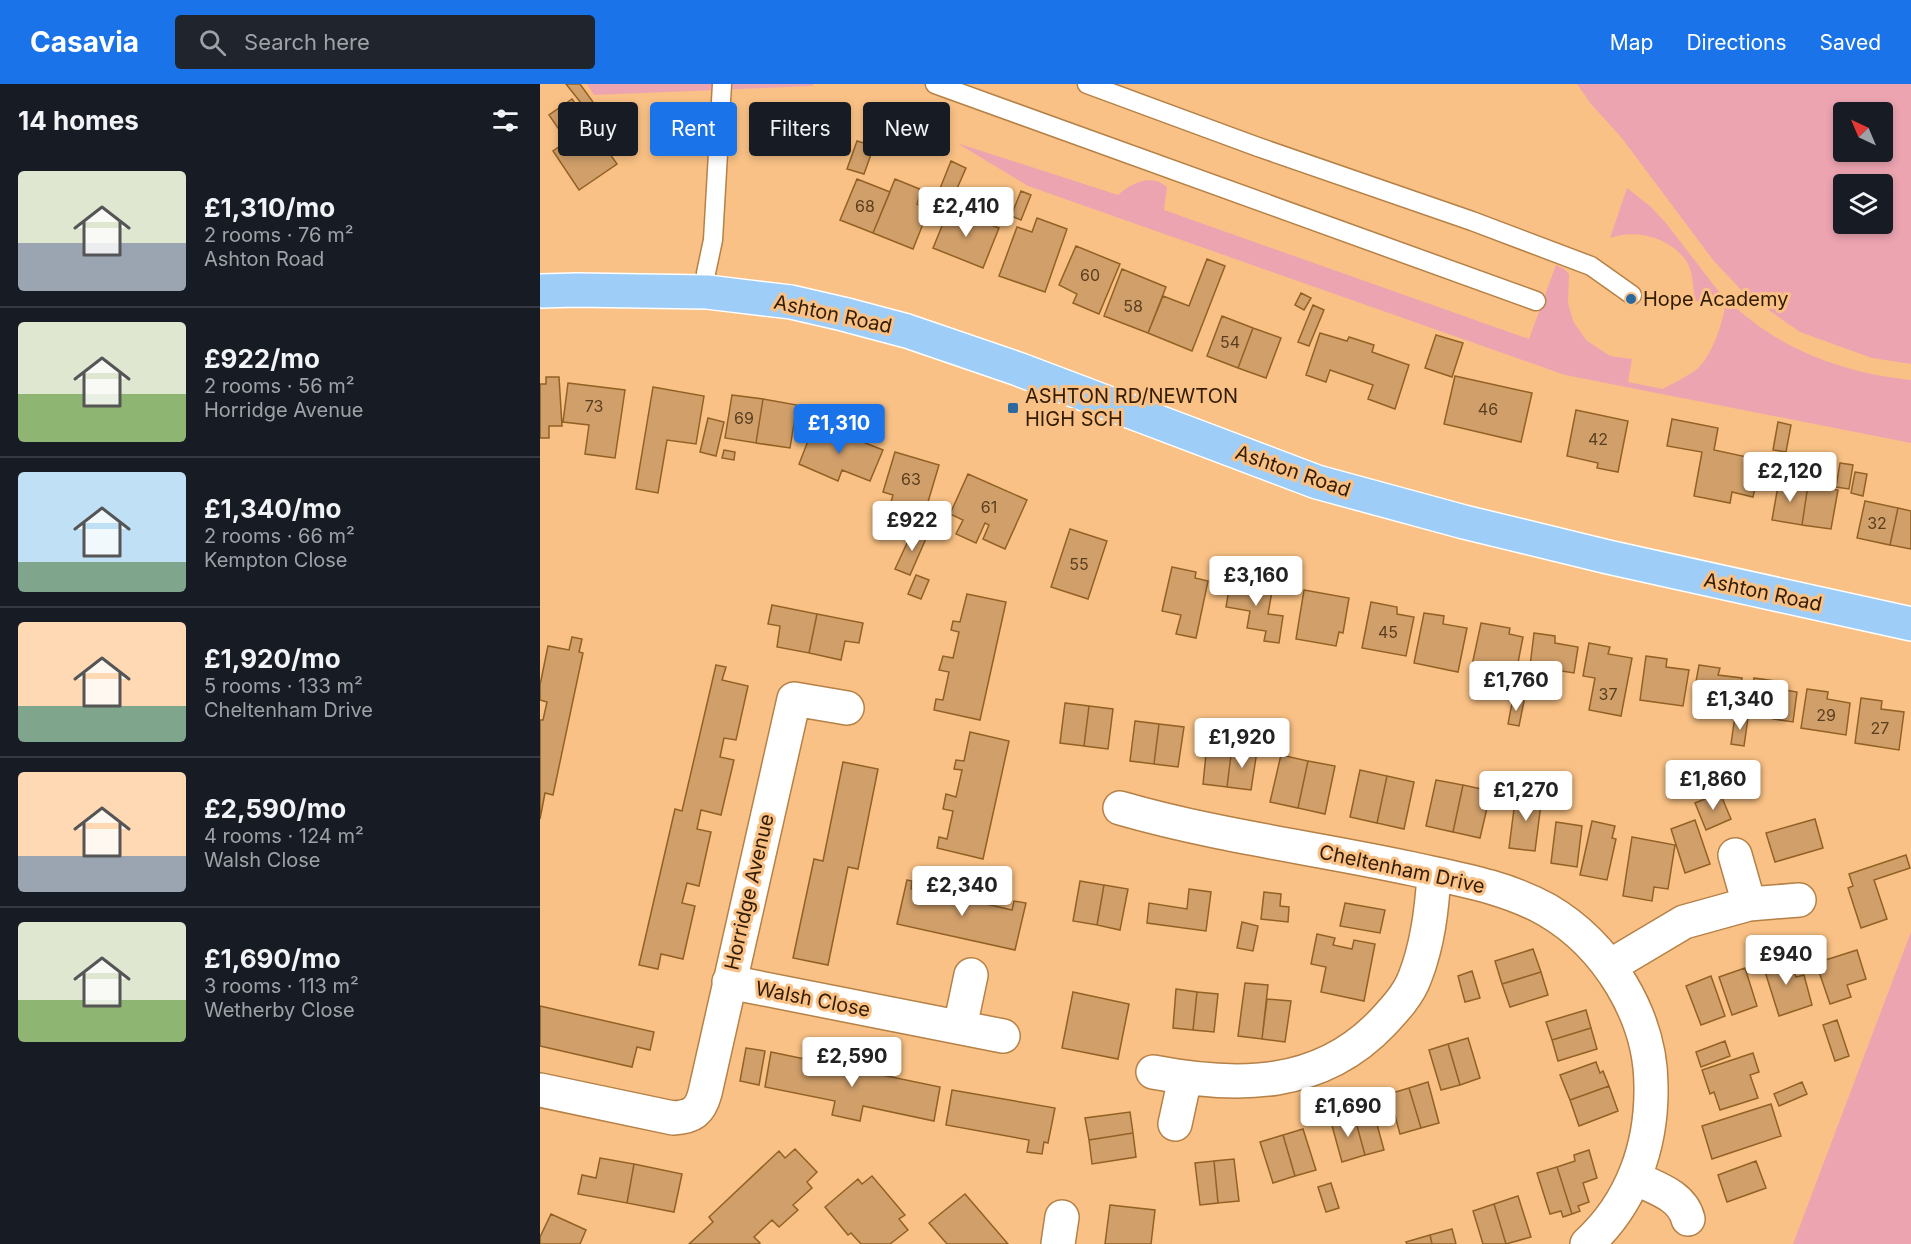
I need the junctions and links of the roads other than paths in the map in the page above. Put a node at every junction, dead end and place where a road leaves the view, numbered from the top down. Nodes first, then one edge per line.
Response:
1 (722, 84) edge
2 (935, 84) edge
3 (1086, 84) edge
4 (540, 291) edge
5 (707, 292) junction
6 (1632, 295) dead end
7 (1536, 301) dead end
8 (1911, 624) edge
9 (847, 708) dead end
10 (1120, 808) dead end
11 (1735, 855) dead end
12 (1434, 874) junction
13 (1799, 900) dead end
14 (1749, 904) junction
15 (1610, 966) junction
16 (971, 975) dead end
17 (729, 982) junction
18 (960, 1027) junction
19 (1003, 1036) dead end
20 (1153, 1072) dead end
21 (1185, 1078) junction
22 (542, 1096) edge
23 (1175, 1124) dead end
24 (1635, 1178) junction
25 (1688, 1219) dead end
26 (1587, 1244) edge

1 - 5 lane
2 - 7 lane
3 - 6 lane
4 - 5 main road, Ashton Road
5 - 8 main road, Ashton Road
9 - 17 street, Horridge Avenue
10 - 12 street, Cheltenham Drive
11 - 14 street
12 - 15 street, Cheltenham Drive
12 - 21 street
13 - 14 street
14 - 15 street
15 - 24 street, Cheltenham Drive
16 - 18 street
17 - 18 street, Walsh Close
17 - 22 street, Horridge Avenue
18 - 19 street, Walsh Close
20 - 21 street
21 - 23 street
24 - 25 street
24 - 26 street, Cheltenham Drive

